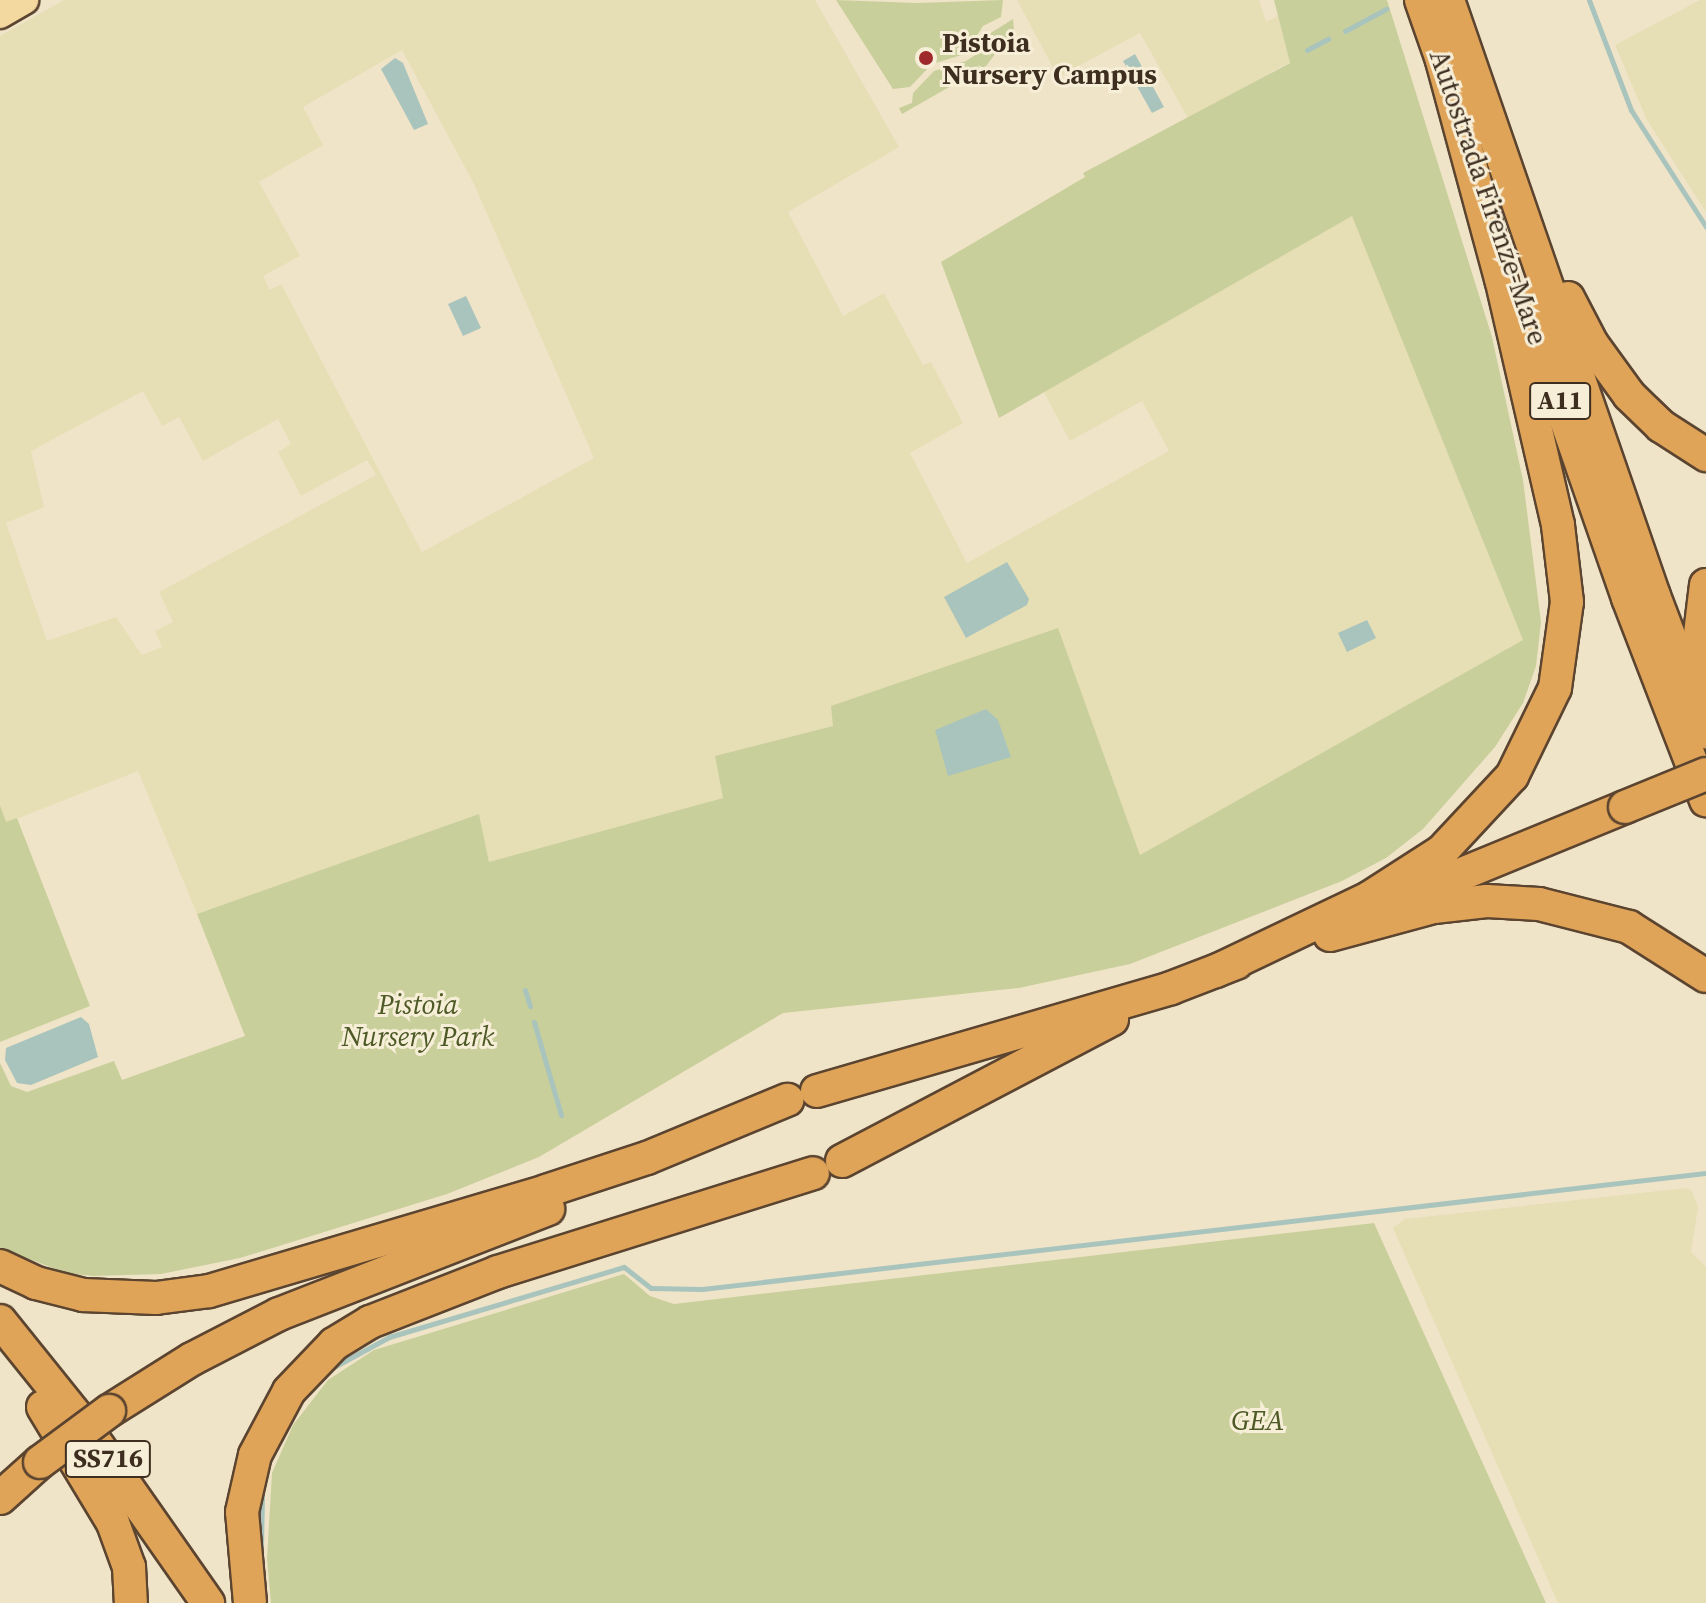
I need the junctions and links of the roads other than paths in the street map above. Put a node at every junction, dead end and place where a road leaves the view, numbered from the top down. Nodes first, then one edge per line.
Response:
1 (24, 0) edge
2 (1421, 0) edge
3 (1448, 0) edge
4 (0, 14) edge
5 (1454, 56) junction
6 (1706, 455) edge
7 (1706, 585) edge
8 (1706, 688) edge
9 (1706, 732) edge
10 (1706, 774) edge
11 (1706, 800) edge
12 (1216, 971) junction
13 (1706, 976) edge
14 (1171, 988) junction
15 (647, 1158) junction
16 (661, 1217) junction
17 (455, 1248) junction
18 (0, 1266) edge
19 (0, 1321) edge
20 (0, 1354) edge
21 (43, 1407) junction
22 (0, 1498) edge
23 (131, 1603) edge
24 (186, 1603) edge
25 (208, 1603) edge
26 (250, 1603) edge

1 - 4 main road
2 - 5 highway, Autostrada Firenze-Mare / A11
3 - 5 highway, Autostrada Firenze-Mare / A11
5 - 6 highway
5 - 9 highway, Autostrada Firenze-Mare / A11
5 - 11 highway, Autostrada Firenze-Mare / A11
5 - 12 highway
7 - 8 highway
10 - 12 highway, bridge
12 - 13 highway
12 - 14 highway
14 - 15 highway
14 - 16 highway
15 - 17 highway
15 - 18 highway
16 - 17 highway
16 - 26 highway
17 - 22 highway, bridge
19 - 25 highway, SS716
20 - 21 highway, SS716
21 - 23 highway
21 - 24 highway, SS716

